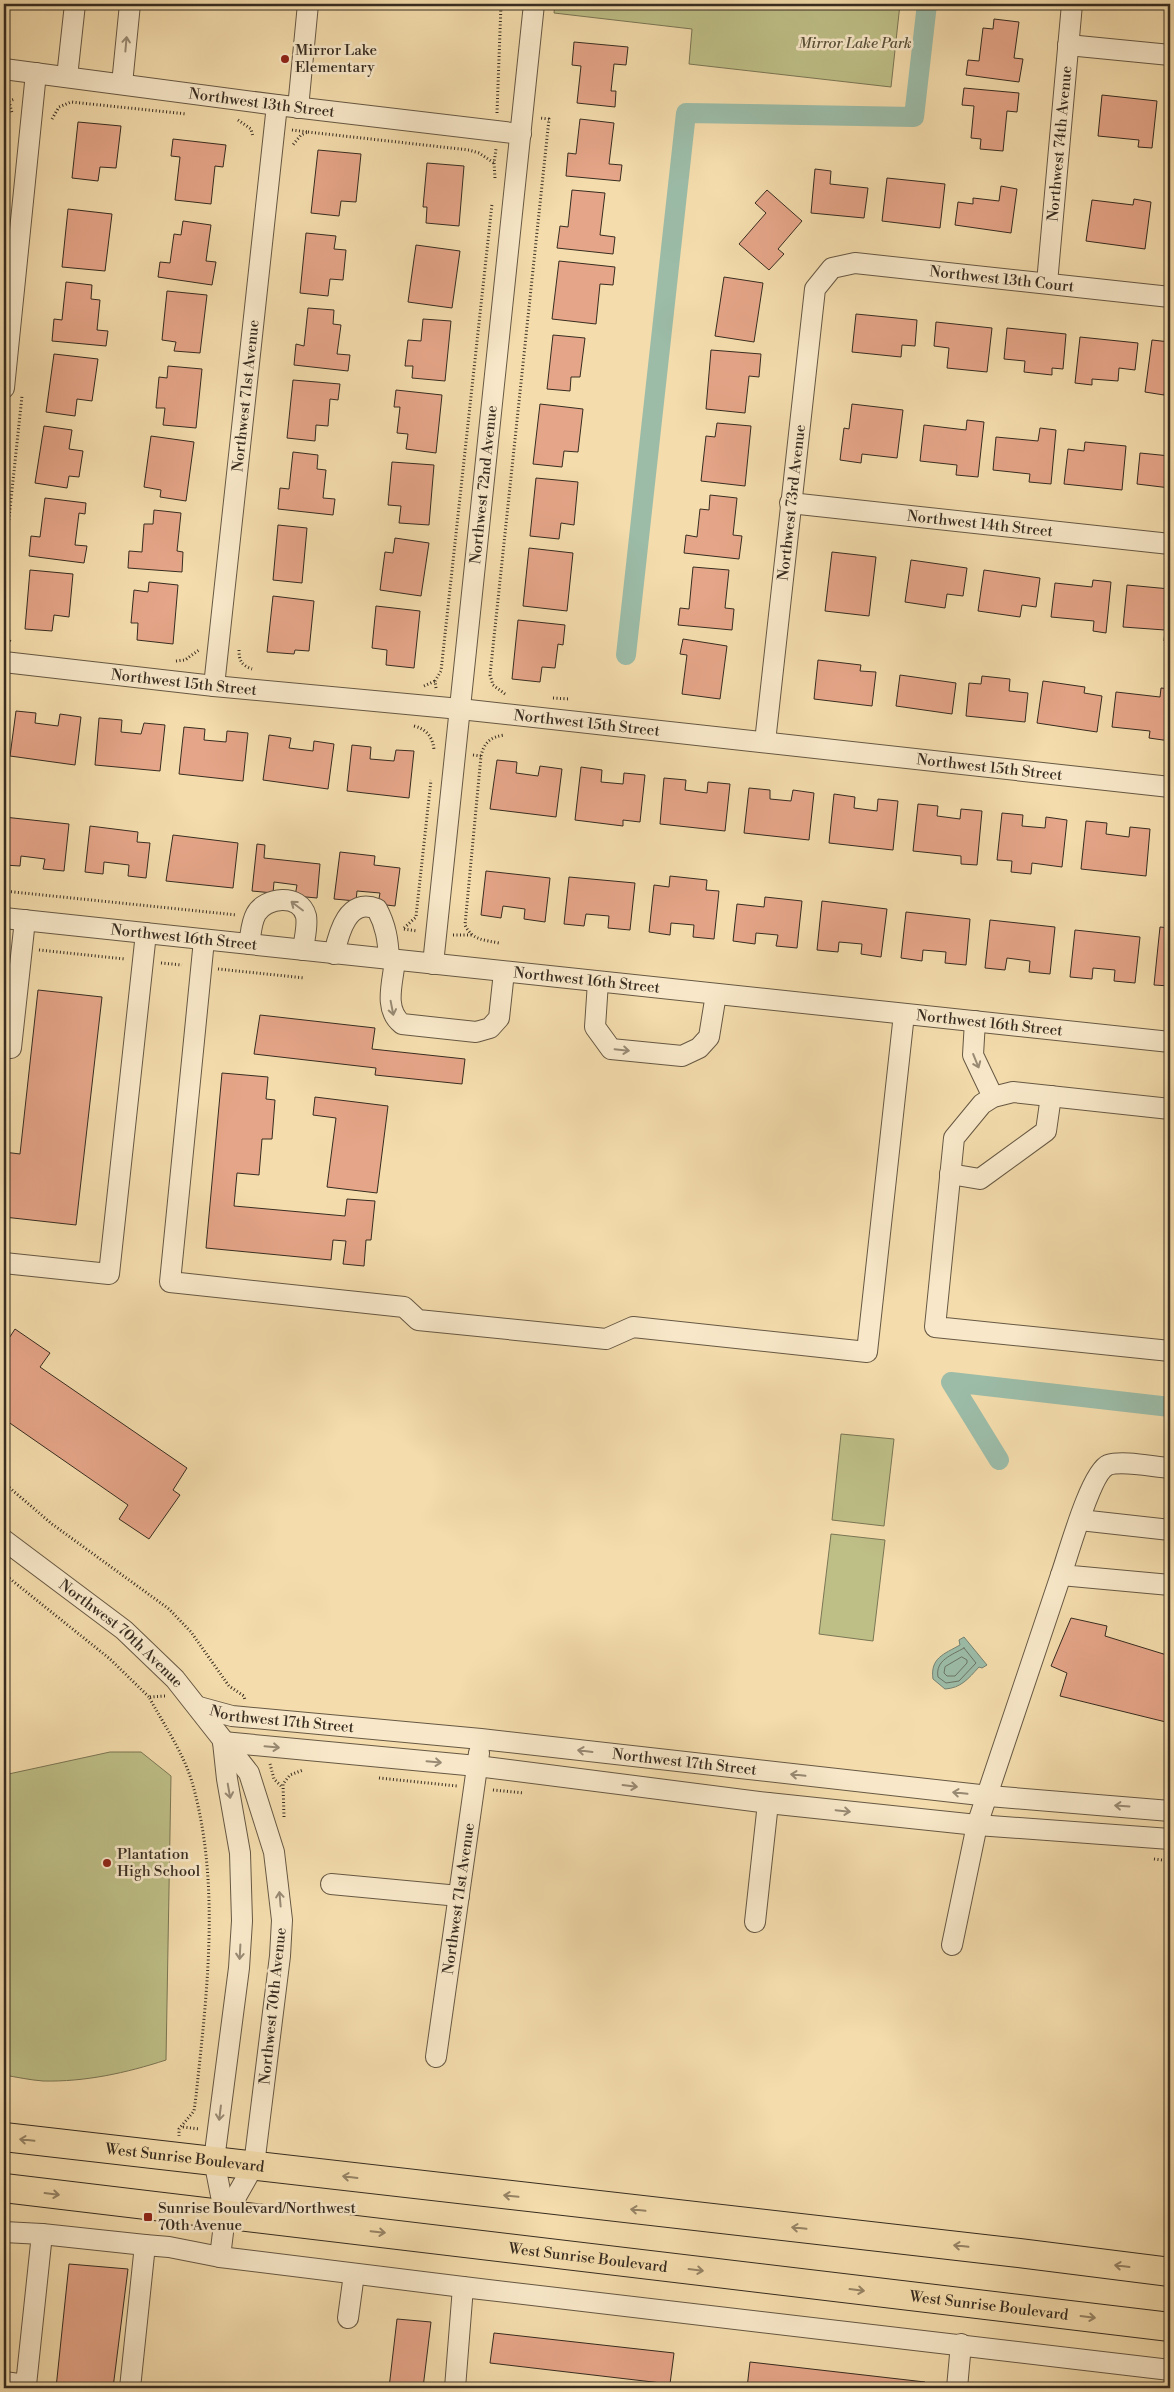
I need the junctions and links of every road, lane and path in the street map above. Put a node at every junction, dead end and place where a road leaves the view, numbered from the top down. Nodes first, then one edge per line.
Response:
1 (75, 4) edge
2 (130, 4) edge
3 (308, 4) edge
4 (500, 4) edge
5 (534, 4) edge
6 (1072, 4) edge
7 (1068, 45) junction
8 (1170, 55) edge
9 (4, 69) edge
10 (36, 73) junction
11 (67, 77) junction
12 (122, 84) junction
13 (277, 105) junction
14 (298, 108) junction
15 (497, 114) dead end
16 (195, 115) dead end
17 (232, 120) dead end
18 (50, 125) dead end
19 (246, 125) junction
20 (275, 128) junction
21 (308, 132) junction
22 (521, 134) junction
23 (252, 146) dead end
24 (290, 152) dead end
25 (494, 163) dead end
26 (832, 268) joint
27 (1046, 283) junction
28 (1170, 297) edge
29 (13, 388) edge
30 (790, 504) junction
31 (1170, 544) edge
32 (4, 565) edge
33 (4, 637) edge
34 (240, 641) dead end
35 (15, 644) dead end
36 (200, 647) dead end
37 (168, 660) dead end
38 (4, 662) edge
39 (258, 670) dead end
40 (435, 681) dead end
41 (214, 686) junction
42 (421, 687) dead end
43 (460, 709) junction
44 (513, 736) dead end
45 (765, 742) junction
46 (481, 756) dead end
47 (1170, 787) edge
48 (4, 891) edge
49 (417, 907) dead end
50 (255, 917) junction
51 (4, 918) edge
52 (25, 920) junction
53 (386, 930) junction
54 (146, 933) junction
55 (472, 935) dead end
56 (462, 936) dead end
57 (204, 940) junction
58 (249, 944) junction
59 (303, 950) junction
60 (334, 954) junction
61 (392, 960) junction
62 (433, 964) junction
63 (504, 972) junction
64 (598, 982) junction
65 (716, 994) junction
66 (904, 1014) junction
67 (975, 1021) junction
68 (1170, 1042) edge
69 (11, 1048) dead end
70 (1051, 1096) junction
71 (993, 1097) junction
72 (1170, 1109) edge
73 (950, 1174) junction
74 (4, 1263) edge
75 (1170, 1351) edge
76 (1170, 1468) edge
77 (4, 1483) edge
78 (1080, 1520) junction
79 (1170, 1530) edge
80 (4, 1540) edge
81 (4, 1574) edge
82 (1061, 1575) junction
83 (1170, 1585) edge
84 (149, 1697) junction
85 (194, 1702) junction
86 (253, 1718) junction
87 (481, 1739) junction
88 (223, 1742) junction
89 (265, 1746) junction
90 (477, 1766) junction
91 (312, 1771) dead end
92 (369, 1777) dead end
93 (282, 1787) junction
94 (474, 1788) junction
95 (533, 1794) dead end
96 (989, 1796) junction
97 (768, 1803) junction
98 (1162, 1810) edge
99 (285, 1822) dead end
100 (977, 1825) junction
101 (1161, 1839) edge
102 (1151, 1859) dead end
103 (1170, 1861) edge
104 (331, 1884) dead end
105 (459, 1896) junction
106 (755, 1922) dead end
107 (952, 1945) dead end
108 (203, 2030) dead end
109 (436, 2057) dead end
110 (4, 2137) edge
111 (214, 2160) junction
112 (254, 2165) junction
113 (4, 2188) edge
114 (225, 2216) junction
115 (4, 2232) edge
116 (42, 2234) junction
117 (145, 2245) junction
118 (220, 2257) junction
119 (1170, 2272) edge
120 (354, 2274) junction
121 (463, 2287) junction
122 (348, 2318) dead end
123 (1170, 2327) edge
124 (962, 2344) junction
125 (1170, 2370) edge
126 (4, 2382) edge
127 (130, 2388) edge
128 (456, 2388) edge
129 (956, 2388) edge

1 - 11 street
12 -> 2 street
3 - 14 street
4 - 15 path
5 - 22 street, Northwest 72nd Avenue
6 - 7 street, Northwest 74th Avenue
7 - 8 street
7 - 27 street, Northwest 74th Avenue
9 - 10 street, Northwest 13th Street
10 - 11 street, Northwest 13th Street
10 - 29 street
11 - 12 street, Northwest 13th Street
12 - 13 street, Northwest 13th Street
13 - 14 street, Northwest 13th Street
13 - 20 street, Northwest 71st Avenue
14 - 22 street, Northwest 13th Street
16 - 18 path
17 - 19 path
19 - 20 path
19 - 23 path
20 - 21 path
20 - 41 street, Northwest 71st Avenue
21 - 24 path
21 - 25 path
22 - 43 street, Northwest 72nd Avenue
26 - 27 street, Northwest 13th Court
26 - 30 street, Northwest 73rd Avenue
27 - 28 street, Northwest 13th Court
29 - 32 path
30 - 31 street, Northwest 14th Street
30 - 45 street, Northwest 73rd Avenue
33 - 35 path
34 - 39 path
36 - 37 path
38 - 41 street, Northwest 15th Street
40 - 42 path
41 - 43 street, Northwest 15th Street
43 - 45 street, Northwest 15th Street
43 - 62 street, Northwest 72nd Avenue
44 - 46 path
45 - 47 street, Northwest 15th Street
48 - 50 path
49 - 53 path
50 - 58 street
59 -> 50 street
51 - 52 street, Northwest 16th Street
52 - 54 street, Northwest 16th Street
52 - 69 street
53 - 60 street
53 - 61 street
54 - 57 street, Northwest 16th Street
54 - 74 street
55 - 56 path
57 - 58 street, Northwest 16th Street
57 - 66 street
58 - 59 street, Northwest 16th Street
59 - 60 street, Northwest 16th Street
60 - 61 street, Northwest 16th Street
61 - 62 street, Northwest 16th Street
61 -> 63 street
62 - 63 street, Northwest 16th Street
63 - 64 street, Northwest 16th Street
64 - 65 street, Northwest 16th Street
64 -> 65 street
65 - 66 street, Northwest 16th Street
66 - 67 street, Northwest 16th Street
67 - 68 street, Northwest 16th Street
67 -> 71 street
70 - 71 street
70 - 72 street
70 - 73 street
71 - 73 street
73 - 75 street
76 - 78 street
77 - 86 path
78 - 79 street
78 - 82 street
80 - 85 street, Northwest 70th Avenue
81 - 84 path
82 - 83 street
82 - 96 street
84 - 85 path
84 - 108 path
85 - 86 street, Northwest 17th Street
85 - 88 street, Northwest 70th Avenue
86 - 87 street, Northwest 17th Street
87 - 90 street, Northwest 71st Avenue
96 -> 87 street, Northwest 17th Street
88 - 89 street, Northwest 17th Street
88 -> 111 street, Northwest 70th Avenue
112 -> 88 street, Northwest 70th Avenue
89 -> 90 street, Northwest 17th Street
89 - 93 path
90 - 94 street, Northwest 71st Avenue
90 -> 97 street, Northwest 17th Street
91 - 93 path
92 - 94 path
93 - 99 path
94 - 95 path
94 - 105 street, Northwest 71st Avenue
98 -> 96 street, Northwest 17th Street
96 - 100 street
97 -> 100 street, Northwest 17th Street
97 - 106 street
98 - 101 street
100 - 101 street, Northwest 17th Street
100 - 107 street
102 - 103 path
104 - 105 street
105 - 109 street, Northwest 71st Avenue
111 -> 110 highway, West Sunrise Boulevard
111 - 112 highway, West Sunrise Boulevard
111 - 114 street, Northwest 70th Avenue
112 - 114 street, Northwest 70th Avenue
119 -> 112 highway, West Sunrise Boulevard
113 -> 114 highway, West Sunrise Boulevard
114 - 118 street, Northwest 70th Avenue
114 -> 123 highway, West Sunrise Boulevard
115 - 116 street
116 - 117 street
116 - 126 street
117 - 118 street
117 - 127 street
118 - 120 street
120 - 121 street
120 - 122 street
121 - 124 street
121 - 128 street
124 - 125 street
124 - 129 street

